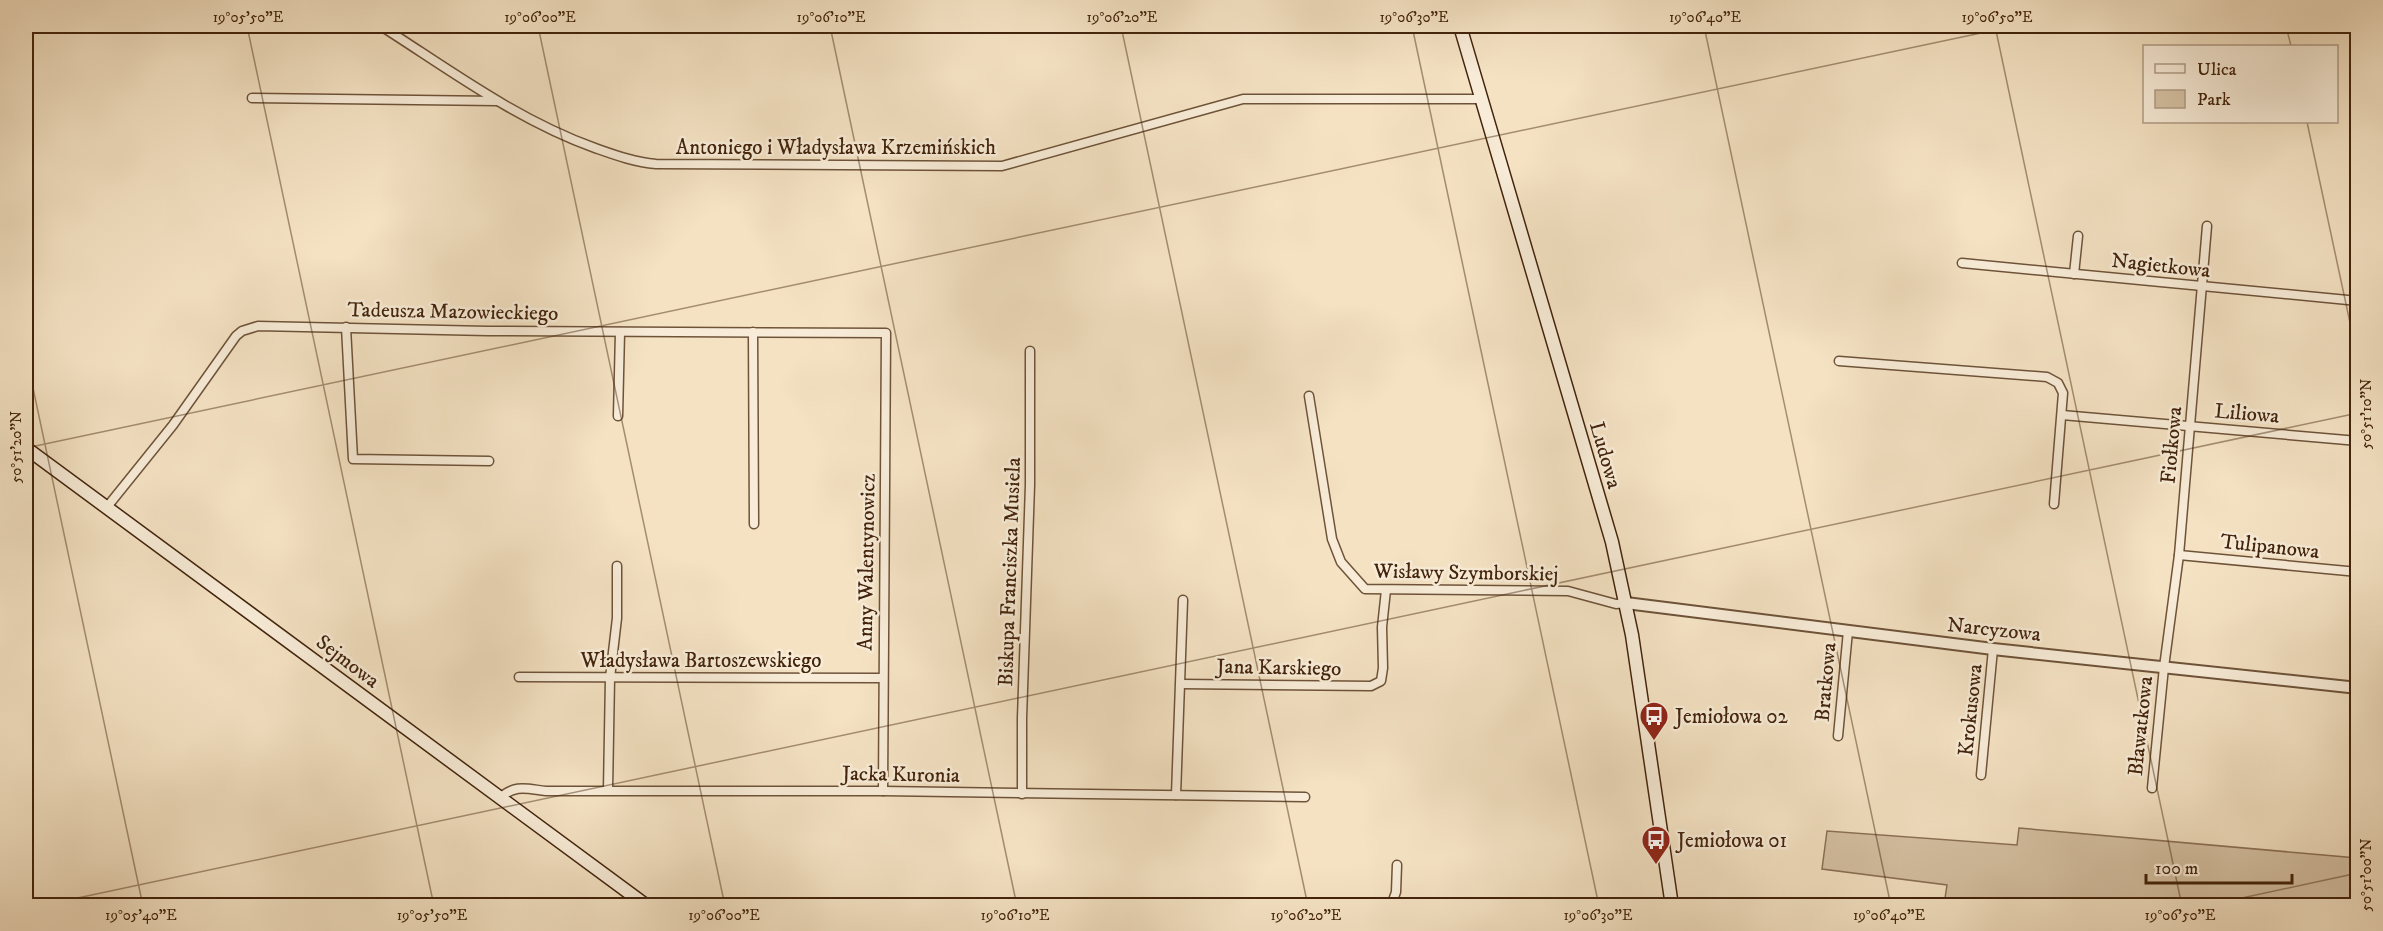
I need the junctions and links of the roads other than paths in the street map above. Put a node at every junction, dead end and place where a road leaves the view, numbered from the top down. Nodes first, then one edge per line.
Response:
1 (381, 26) edge
2 (1460, 26) edge
3 (252, 98) dead end
4 (1482, 99) junction
5 (498, 101) junction
6 (2207, 226) dead end
7 (2078, 236) dead end
8 (1962, 263) dead end
9 (2074, 274) junction
10 (2202, 288) junction
11 (2358, 301) edge
12 (346, 327) junction
13 (620, 332) junction
14 (753, 332) junction
15 (886, 333) joint
16 (1030, 351) dead end
17 (1839, 361) dead end
18 (1309, 396) dead end
19 (2062, 415) junction
20 (618, 416) dead end
21 (2192, 426) junction
22 (2358, 441) edge
23 (26, 448) edge
24 (489, 461) dead end
25 (2054, 504) dead end
26 (107, 507) junction
27 (754, 524) dead end
28 (2179, 555) junction
29 (617, 566) dead end
30 (2358, 572) edge
31 (1386, 590) junction
32 (1183, 600) dead end
33 (1626, 603) junction
34 (1848, 632) junction
35 (1993, 649) junction
36 (2164, 667) junction
37 (519, 677) dead end
38 (610, 678) junction
39 (883, 678) junction
40 (1181, 684) junction
41 (2358, 688) edge
42 (1838, 736) dead end
43 (1981, 775) dead end
44 (2152, 788) dead end
45 (608, 790) junction
46 (883, 791) junction
47 (1022, 794) junction
48 (1176, 795) junction
49 (1305, 797) dead end
50 (500, 798) junction
51 (1397, 865) dead end
52 (647, 906) edge
53 (1391, 906) edge
54 (1672, 906) edge

1 - 5 street, Antoniego i Władysława Krzemińskich
2 - 4 main road, Ludowa
3 - 5 street, Antoniego i Władysława Krzemińskich
4 - 5 street, Antoniego i Władysława Krzemińskich
4 - 33 main road, Ludowa
6 - 10 street, Fiołkowa
7 - 9 street
8 - 9 street, Nagietkowa
9 - 10 street, Nagietkowa
10 - 11 street, Nagietkowa
10 - 21 street, Fiołkowa
12 - 13 street, Tadeusza Mazowieckiego
12 - 24 street
12 - 26 street, Tadeusza Mazowieckiego
13 - 14 street, Tadeusza Mazowieckiego
13 - 20 street
14 - 15 street, Tadeusza Mazowieckiego
14 - 27 street
15 - 39 street, Anny Walentynowicz
16 - 47 street, Biskupa Franciszka Musiela
17 - 19 street
18 - 31 street, Wisławy Szymborskiej
19 - 21 street, Liliowa
19 - 25 street
21 - 22 street, Liliowa
21 - 28 street, Fiołkowa
23 - 26 main road, Sejmowa
26 - 50 main road, Sejmowa
28 - 30 street, Tulipanowa
28 - 36 street, Fiołkowa
29 - 38 street
31 - 33 street, Wisławy Szymborskiej
31 - 40 street, Jana Karskiego
32 - 40 street
33 - 34 street, Narcyzowa
33 - 54 main road, Ludowa
34 - 35 street, Narcyzowa
34 - 42 street, Bratkowa
35 - 36 street, Narcyzowa
35 - 43 street, Krokusowa
36 - 41 street, Narcyzowa
36 - 44 street, Bławatkowa
37 - 38 street, Władysława Bartoszewskiego
38 - 39 street, Władysława Bartoszewskiego
38 - 45 street
39 - 46 street, Anny Walentynowicz
40 - 48 street
45 - 46 street, Jacka Kuronia
45 - 50 street, Jacka Kuronia
46 - 47 street, Jacka Kuronia
47 - 48 street, Jacka Kuronia
48 - 49 street, Jacka Kuronia
50 - 52 main road, Sejmowa
51 - 53 street

